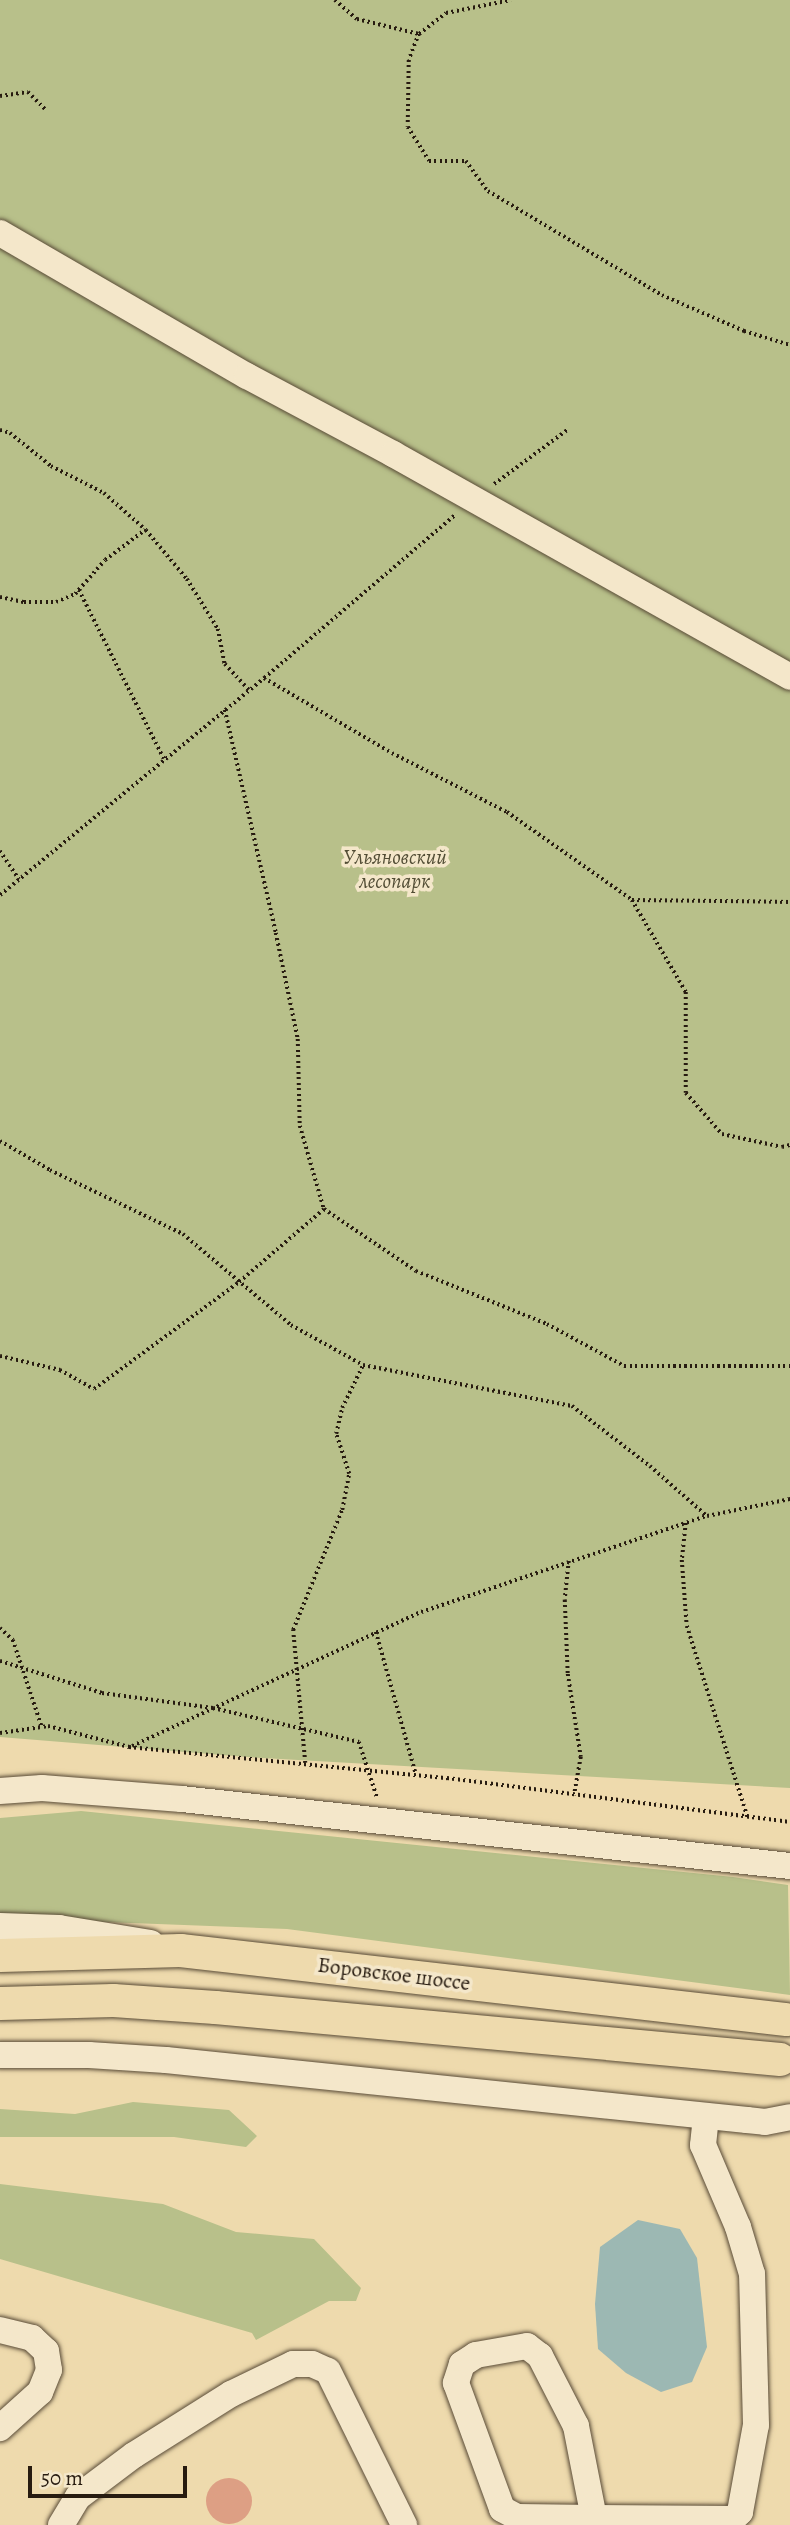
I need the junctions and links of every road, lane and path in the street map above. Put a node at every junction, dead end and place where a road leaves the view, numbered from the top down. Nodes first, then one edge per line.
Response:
1 (335, 0) edge
2 (511, 0) edge
3 (419, 34) junction
4 (0, 96) edge
5 (45, 109) dead end
6 (0, 233) edge
7 (790, 345) edge
8 (0, 430) edge
9 (567, 430) dead end
10 (474, 499) junction
11 (146, 530) junction
12 (79, 590) junction
13 (0, 597) edge
14 (790, 677) edge
15 (264, 678) junction
16 (249, 690) junction
17 (225, 710) junction
18 (164, 760) junction
19 (0, 850) edge
20 (19, 879) junction
21 (0, 895) edge
22 (632, 900) junction
23 (790, 902) edge
24 (0, 1141) edge
25 (790, 1145) edge
26 (324, 1209) junction
27 (239, 1282) junction
28 (0, 1356) edge
29 (363, 1365) junction
30 (790, 1366) edge
31 (790, 1499) edge
32 (707, 1516) junction
33 (686, 1523) junction
34 (569, 1561) junction
35 (0, 1628) edge
36 (376, 1632) junction
37 (0, 1661) edge
38 (24, 1669) junction
39 (296, 1669) junction
40 (213, 1708) junction
41 (42, 1727) junction
42 (302, 1729) junction
43 (0, 1733) edge
44 (129, 1747) junction
45 (305, 1763) junction
46 (366, 1769) junction
47 (416, 1774) junction
48 (0, 1791) edge
49 (74, 1791) junction
50 (574, 1795) junction
51 (378, 1799) dead end
52 (0, 1806) edge
53 (748, 1818) junction
54 (790, 1822) edge
55 (790, 1866) edge
56 (0, 1926) edge
57 (180, 1950) junction
58 (0, 1955) edge
59 (0, 2003) edge
60 (786, 2020) dead end
61 (0, 2055) edge
62 (780, 2059) dead end
63 (706, 2116) junction
64 (790, 2117) edge
65 (0, 2330) edge
66 (0, 2428) edge
67 (594, 2518) junction
68 (61, 2525) edge
69 (404, 2525) edge

1 - 3 path
2 - 3 path
3 - 7 path
4 - 5 path
6 - 10 street
8 - 11 path
9 - 10 path
10 - 14 street
10 - 15 path
11 - 12 path
11 - 16 path
12 - 13 path
12 - 18 path
15 - 16 path
15 - 22 path
16 - 17 path
17 - 18 path
17 - 26 path
18 - 20 path
19 - 20 path
20 - 21 path
22 - 23 path
22 - 25 path
24 - 27 path
26 - 27 path
26 - 30 path
27 - 28 path
27 - 29 path
29 - 32 path
29 - 39 path
31 - 32 path
32 - 33 path
33 - 34 path
33 - 53 path
34 - 36 path
34 - 50 path
35 - 38 path
36 - 39 path
36 - 47 path
37 - 38 path
38 - 40 path
38 - 41 path
39 - 40 path
39 - 42 path
40 - 42 path
40 - 44 path
41 - 43 path
41 - 44 path
42 - 45 path
42 - 46 path
44 - 45 path
45 - 46 path
46 - 47 path
46 - 51 path
47 - 50 path
48 - 49 street
49 - 52 street
49 - 55 street
50 - 53 path
53 - 54 path
56 - 57 street
57 - 58 main road, Боровское шоссе
57 - 60 main road, Боровское шоссе
59 - 62 main road
61 - 63 street
63 - 64 street
63 - 67 street
65 - 66 street
67 - 67 street
68 - 69 street

